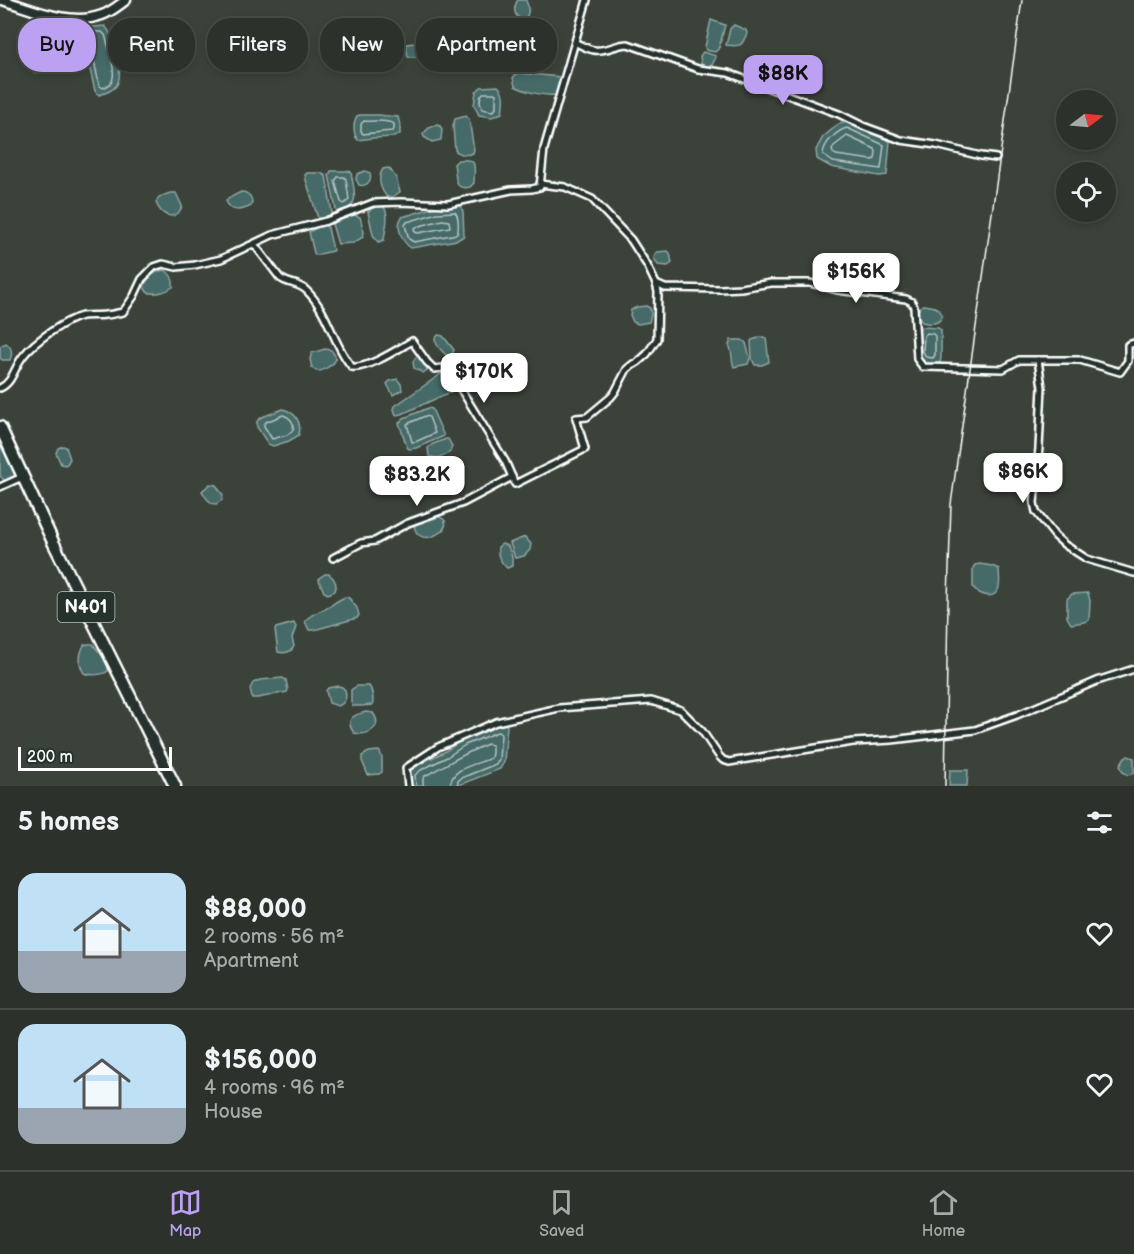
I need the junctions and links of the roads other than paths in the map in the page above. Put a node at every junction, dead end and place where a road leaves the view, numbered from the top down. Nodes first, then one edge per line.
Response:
1 (2, 0) edge
2 (126, 0) edge
3 (587, 0) edge
4 (576, 43) junction
5 (996, 158) dead end
6 (540, 184) junction
7 (254, 244) junction
8 (656, 284) junction
9 (1134, 344) edge
10 (1038, 360) junction
11 (0, 388) edge
12 (0, 427) edge
13 (22, 477) junction
14 (512, 477) junction
15 (0, 487) edge
16 (333, 558) dead end
17 (1134, 573) edge
18 (1134, 669) edge
19 (175, 786) edge
20 (408, 786) edge

1 - 2 main road
3 - 4 street
4 - 5 street
4 - 6 street
6 - 7 street
6 - 8 street
7 - 11 street
7 - 14 street
8 - 10 street
8 - 14 street
9 - 10 street
10 - 17 street
12 - 13 highway, N401
13 - 15 street
13 - 19 highway, N401
14 - 16 street
18 - 20 street

